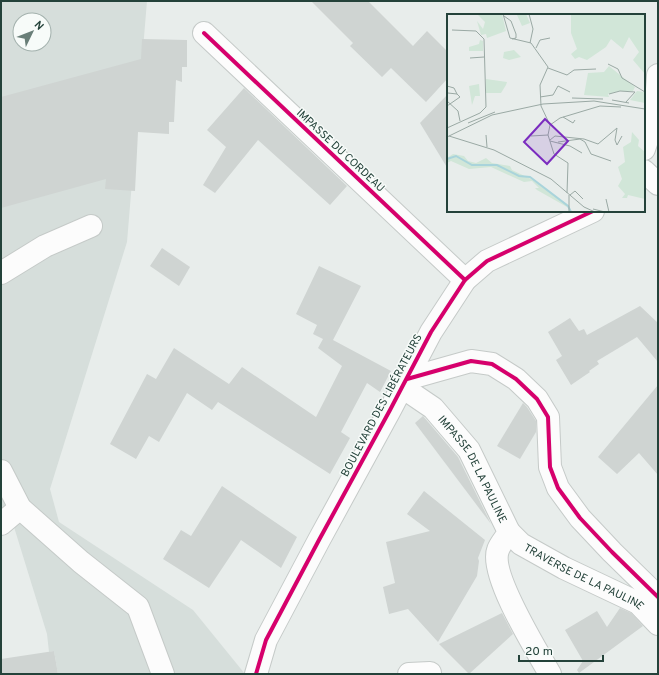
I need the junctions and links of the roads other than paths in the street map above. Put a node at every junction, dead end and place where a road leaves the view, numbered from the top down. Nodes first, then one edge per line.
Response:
1 (204, 33) dead end
2 (658, 75) edge
3 (645, 146) edge
4 (645, 172) edge
5 (658, 184) edge
6 (592, 212) edge
7 (91, 226) dead end
8 (1, 273) edge
9 (466, 280) junction
10 (404, 383) junction
11 (1, 471) edge
12 (20, 508) junction
13 (1, 524) edge
14 (509, 532) junction
15 (658, 597) edge
16 (658, 624) edge
17 (163, 674) edge
18 (256, 674) edge
19 (550, 674) edge

1 - 9 street, IMPASSE DU CORDEAU
2 - 3 street
4 - 5 street
6 - 9 street, BOULEVARD DES LIBÉRATEURS
7 - 8 street
9 - 10 street, BOULEVARD DES LIBÉRATEURS
10 - 14 street, IMPASSE DE LA PAULINE
10 - 15 street
10 - 18 street, BOULEVARD DES LIBÉRATEURS
11 - 12 street
12 - 13 street
12 - 17 street
14 - 16 street, TRAVERSE DE LA PAULINE
14 - 19 street, IMPASSE DE LA PAULINE

